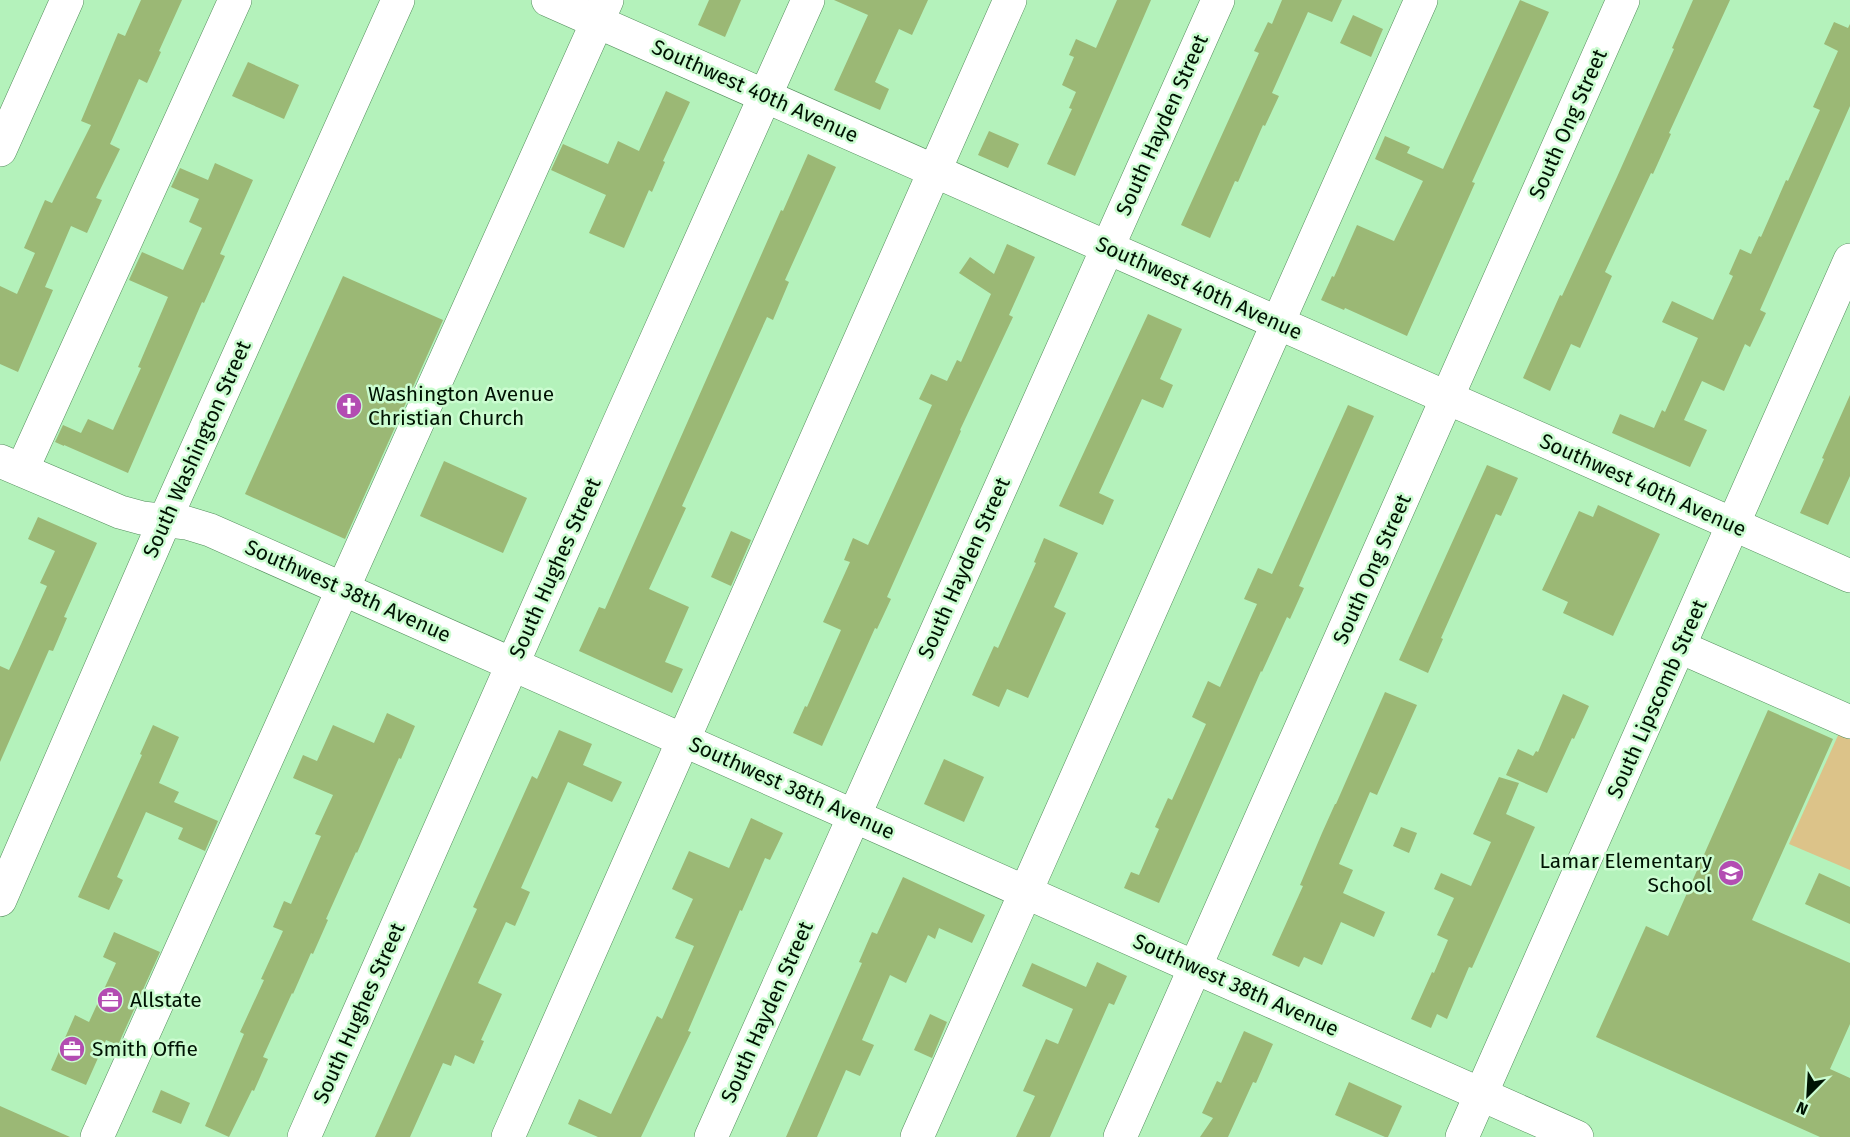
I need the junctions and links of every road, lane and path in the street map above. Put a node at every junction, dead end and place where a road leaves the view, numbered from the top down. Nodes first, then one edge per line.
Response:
1 (67, 0) edge
2 (235, 0) edge
3 (398, 0) edge
4 (548, 0) edge
5 (808, 0) edge
6 (1010, 0) edge
7 (1218, 0) edge
8 (1421, 0) edge
9 (1623, 0) edge
10 (602, 11) edge
11 (765, 96) junction
12 (0, 150) edge
13 (935, 171) junction
14 (1108, 247) junction
15 (1850, 260) edge
16 (1277, 323) junction
17 (1447, 398) junction
18 (11, 465) edge
19 (165, 520) junction
20 (1733, 525) junction
21 (1850, 576) edge
22 (342, 588) junction
23 (1680, 647) junction
24 (513, 666) junction
25 (1850, 722) edge
26 (683, 739) junction
27 (854, 815) junction
28 (10, 849) edge
29 (1026, 891) junction
30 (0, 900) edge
31 (1196, 967) junction
32 (1481, 1094) junction
33 (97, 1137) edge
34 (304, 1137) edge
35 (508, 1137) edge
36 (711, 1137) edge
37 (917, 1137) edge
38 (1120, 1137) edge
39 (1462, 1137) edge
40 (1577, 1137) edge

1 - 12 street
2 - 18 street
3 - 19 street, South Washington Street
4 - 10 street, Southwest 40th Avenue
5 - 11 street, South Hughes Street
6 - 13 street
7 - 14 street, South Hayden Street
8 - 16 street
9 - 17 street, South Ong Street
10 - 11 street, Southwest 40th Avenue
10 - 22 street
11 - 13 street, Southwest 40th Avenue
11 - 24 street, South Hughes Street
13 - 14 street, Southwest 40th Avenue
13 - 26 street
14 - 16 street, Southwest 40th Avenue
14 - 27 street, South Hayden Street
15 - 20 street, South Lipscomb Street
16 - 17 street, Southwest 40th Avenue
16 - 29 street
17 - 20 street, Southwest 40th Avenue
17 - 31 street, South Ong Street
18 - 19 street, Southwest 38th Avenue
19 - 22 street, Southwest 38th Avenue
19 - 28 street, South Washington Street
20 - 21 street, Southwest 40th Avenue
20 - 23 street, South Lipscomb Street
22 - 24 street, Southwest 38th Avenue
22 - 33 street
23 - 25 street
23 - 32 street, South Lipscomb Street
24 - 26 street, Southwest 38th Avenue
24 - 34 street, South Hughes Street
26 - 27 street, Southwest 38th Avenue
26 - 35 street
27 - 29 street, Southwest 38th Avenue
27 - 36 street, South Hayden Street
28 - 30 street, South Washington Street
29 - 31 street, Southwest 38th Avenue
29 - 37 street
31 - 32 street, Southwest 38th Avenue
31 - 38 street, South Ong Street
32 - 39 street, South Lipscomb Street
32 - 40 street, Southwest 38th Avenue

